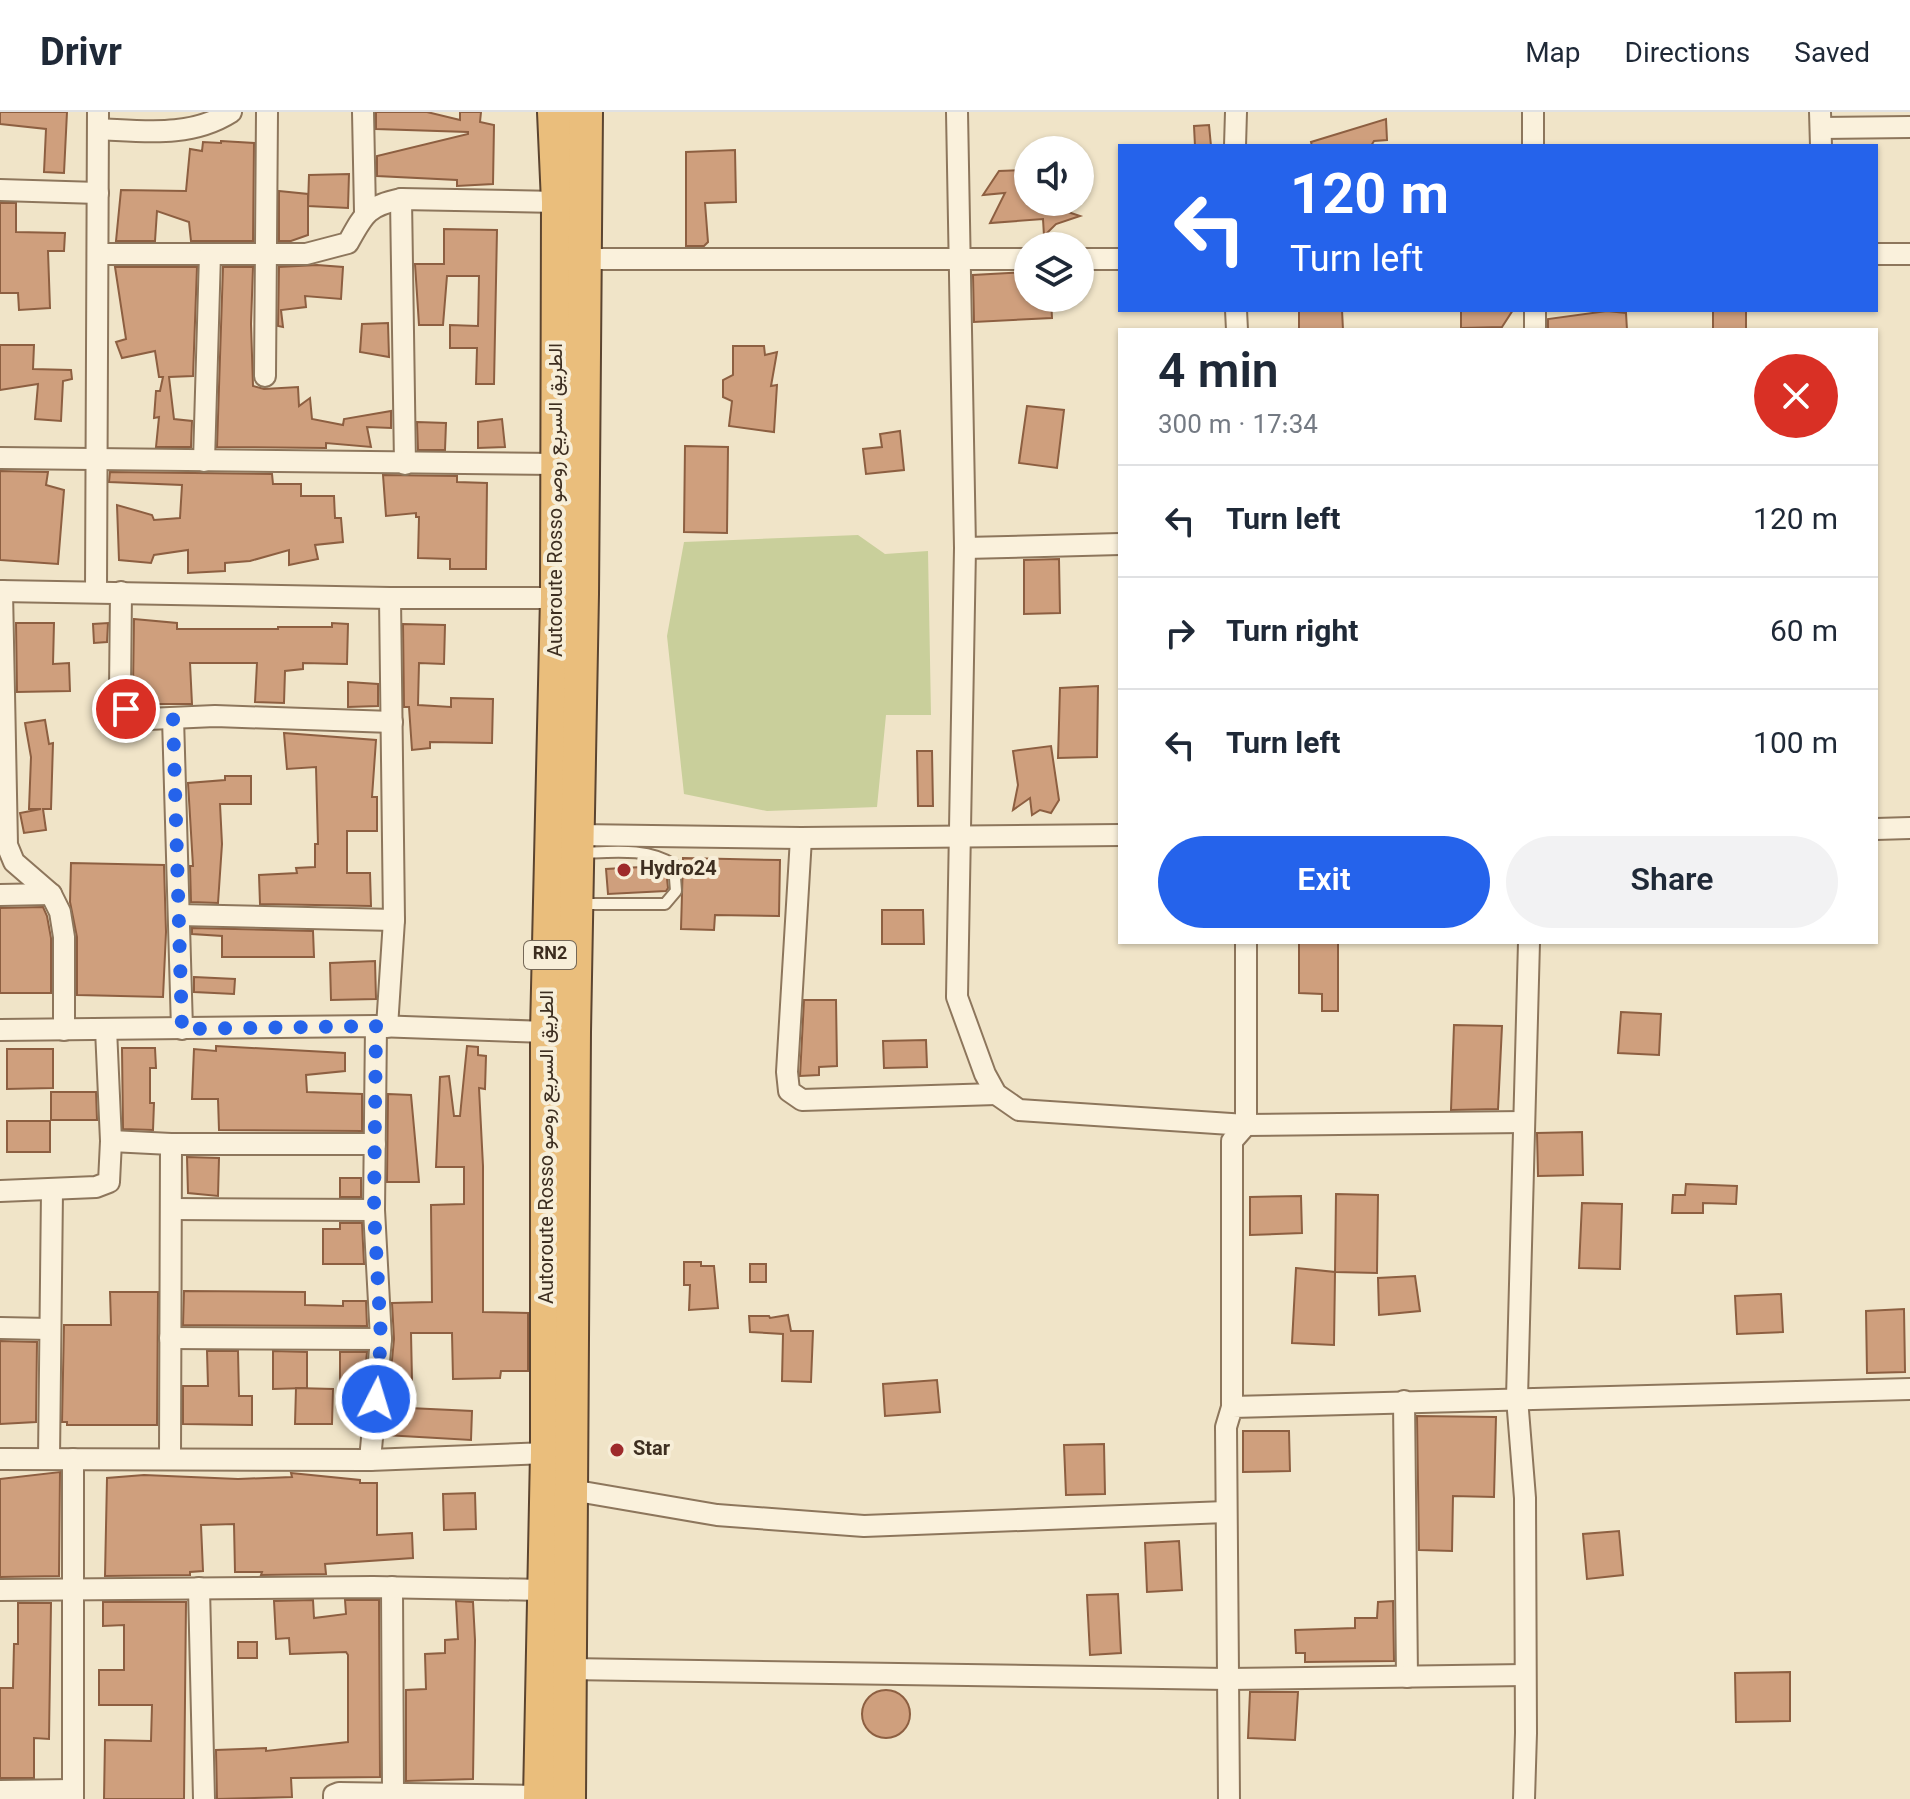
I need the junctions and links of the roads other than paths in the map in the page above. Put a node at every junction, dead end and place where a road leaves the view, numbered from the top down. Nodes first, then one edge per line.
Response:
1 (267, 112) edge
2 (363, 112) edge
3 (554, 112) edge
4 (586, 112) edge
5 (957, 112) edge
6 (1236, 112) edge
7 (1533, 112) edge
8 (221, 114) edge
9 (98, 120) edge
10 (1910, 127) edge
11 (1821, 129) edge
12 (1235, 144) edge
13 (1533, 144) edge
14 (0, 190) edge
15 (98, 193) junction
16 (401, 199) junction
17 (558, 202) junction
18 (365, 212) junction
19 (98, 254) junction
20 (210, 254) junction
21 (265, 254) junction
22 (1878, 254) edge
23 (1910, 254) edge
24 (585, 259) junction
25 (958, 259) junction
26 (1014, 259) edge
27 (1094, 259) edge
28 (1118, 259) edge
29 (265, 376) dead end
30 (0, 458) edge
31 (98, 459) junction
32 (204, 461) junction
33 (405, 464) junction
34 (557, 464) junction
35 (1118, 544) edge
36 (965, 548) junction
37 (1, 591) edge
38 (96, 591) junction
39 (121, 592) junction
40 (390, 598) junction
41 (557, 598) junction
42 (2, 709) edge
43 (173, 718) junction
44 (392, 722) junction
45 (1910, 828) edge
46 (1878, 829) edge
47 (1118, 835) edge
48 (962, 837) junction
49 (3, 838) edge
50 (801, 838) junction
51 (577, 844) junction
52 (51, 894) junction
53 (0, 895) edge
54 (576, 903) junction
55 (179, 915) junction
56 (394, 920) junction
57 (1246, 944) edge
58 (1529, 944) edge
59 (382, 1026) junction
60 (106, 1029) junction
61 (182, 1029) junction
62 (0, 1030) edge
63 (64, 1030) junction
64 (547, 1032) junction
65 (996, 1094) junction
66 (1524, 1122) junction
67 (1246, 1125) junction
68 (111, 1141) junction
69 (171, 1144) junction
70 (375, 1144) junction
71 (0, 1191) edge
72 (52, 1191) junction
73 (171, 1209) junction
74 (374, 1210) junction
75 (0, 1328) edge
76 (50, 1329) junction
77 (170, 1338) junction
78 (381, 1339) junction
79 (1910, 1389) edge
80 (1517, 1398) junction
81 (1404, 1401) junction
82 (1232, 1407) junction
83 (547, 1453) junction
84 (0, 1459) edge
85 (49, 1459) junction
86 (73, 1459) junction
87 (170, 1459) junction
88 (370, 1460) junction
89 (571, 1490) junction
90 (1226, 1512) junction
91 (73, 1587) junction
92 (392, 1587) junction
93 (199, 1588) junction
94 (0, 1590) edge
95 (544, 1590) junction
96 (568, 1669) junction
97 (1525, 1675) junction
98 (1407, 1677) junction
99 (1227, 1679) junction
100 (0, 1791) edge
101 (393, 1792) junction
102 (73, 1795) edge
103 (550, 1798) edge
104 (204, 1799) edge
105 (334, 1799) edge
106 (1229, 1799) edge
107 (1524, 1799) edge

1 - 21 street
2 - 18 street
3 - 17 highway, Autoroute Rosso الطريق السريع روصو / RN2
4 - 24 highway, Autoroute Rosso الطريق السريع روصو / RN2
5 - 25 street
6 - 12 street
7 - 13 street
8 - 9 street
9 - 15 street
10 - 11 street
14 - 15 street
15 - 19 street
16 - 17 street
16 - 18 street
16 - 33 street
17 - 34 highway, Autoroute Rosso الطريق السريع روصو / RN2
18 - 21 street
19 - 20 street
19 - 31 street
20 - 21 street
20 - 32 street
21 - 29 street
22 - 23 street
24 - 25 street
24 - 51 highway, Autoroute Rosso الطريق السريع روصو / RN2
25 - 26 street
25 - 36 street
27 - 28 street
30 - 31 street
31 - 32 street
31 - 38 street
32 - 33 street
33 - 34 street
34 - 41 highway, Autoroute Rosso الطريق السريع روصو / RN2
35 - 36 street
36 - 48 street
37 - 38 street
37 - 42 street
38 - 39 street
39 - 40 street
39 - 43 street
40 - 41 street
40 - 44 street
41 - 64 highway, Autoroute Rosso الطريق السريع روصو / RN2
42 - 49 street
43 - 44 street
43 - 55 street
44 - 56 street
45 - 46 street
47 - 48 street
48 - 50 street
48 - 65 street
49 - 52 street
50 - 51 street
50 - 65 street
51 - 54 highway, Autoroute Rosso الطريق السريع روصو / RN2
51 - 54 lane
52 - 53 street
52 - 63 street
54 - 89 highway, Autoroute Rosso الطريق السريع روصو / RN2
55 - 56 street
55 - 61 street
56 - 59 street
57 - 67 street
58 - 66 street
59 - 61 street
59 - 64 street
59 - 70 street
60 - 61 street
60 - 63 street
60 - 68 street
62 - 63 street
64 - 83 highway, Autoroute Rosso الطريق السريع روصو / RN2
65 - 67 street
66 - 67 street
66 - 80 street
67 - 82 street
68 - 69 street
68 - 72 street
69 - 70 street
69 - 73 street
70 - 74 street
71 - 72 street
72 - 76 street
73 - 74 street
73 - 77 street
74 - 78 street
75 - 76 street
76 - 85 street
77 - 78 street
77 - 87 street
78 - 88 street
79 - 80 street
80 - 81 street
80 - 97 street
81 - 82 street
81 - 98 street
82 - 90 street
83 - 88 street
83 - 95 highway, Autoroute Rosso الطريق السريع روصو / RN2
84 - 85 street
85 - 86 street
86 - 87 street
86 - 91 street
87 - 88 street
89 - 90 street
89 - 96 highway, Autoroute Rosso الطريق السريع روصو / RN2
90 - 99 street
91 - 93 street
91 - 94 street
91 - 102 street
92 - 93 street
92 - 95 street
92 - 101 street
93 - 104 street
95 - 103 highway, Autoroute Rosso الطريق السريع روصو / RN2
96 - 99 street
96 - 103 highway, Autoroute Rosso الطريق السريع روصو / RN2
97 - 98 street
97 - 107 street
98 - 99 street
99 - 106 street
100 - 102 street
101 - 103 street
101 - 105 street

